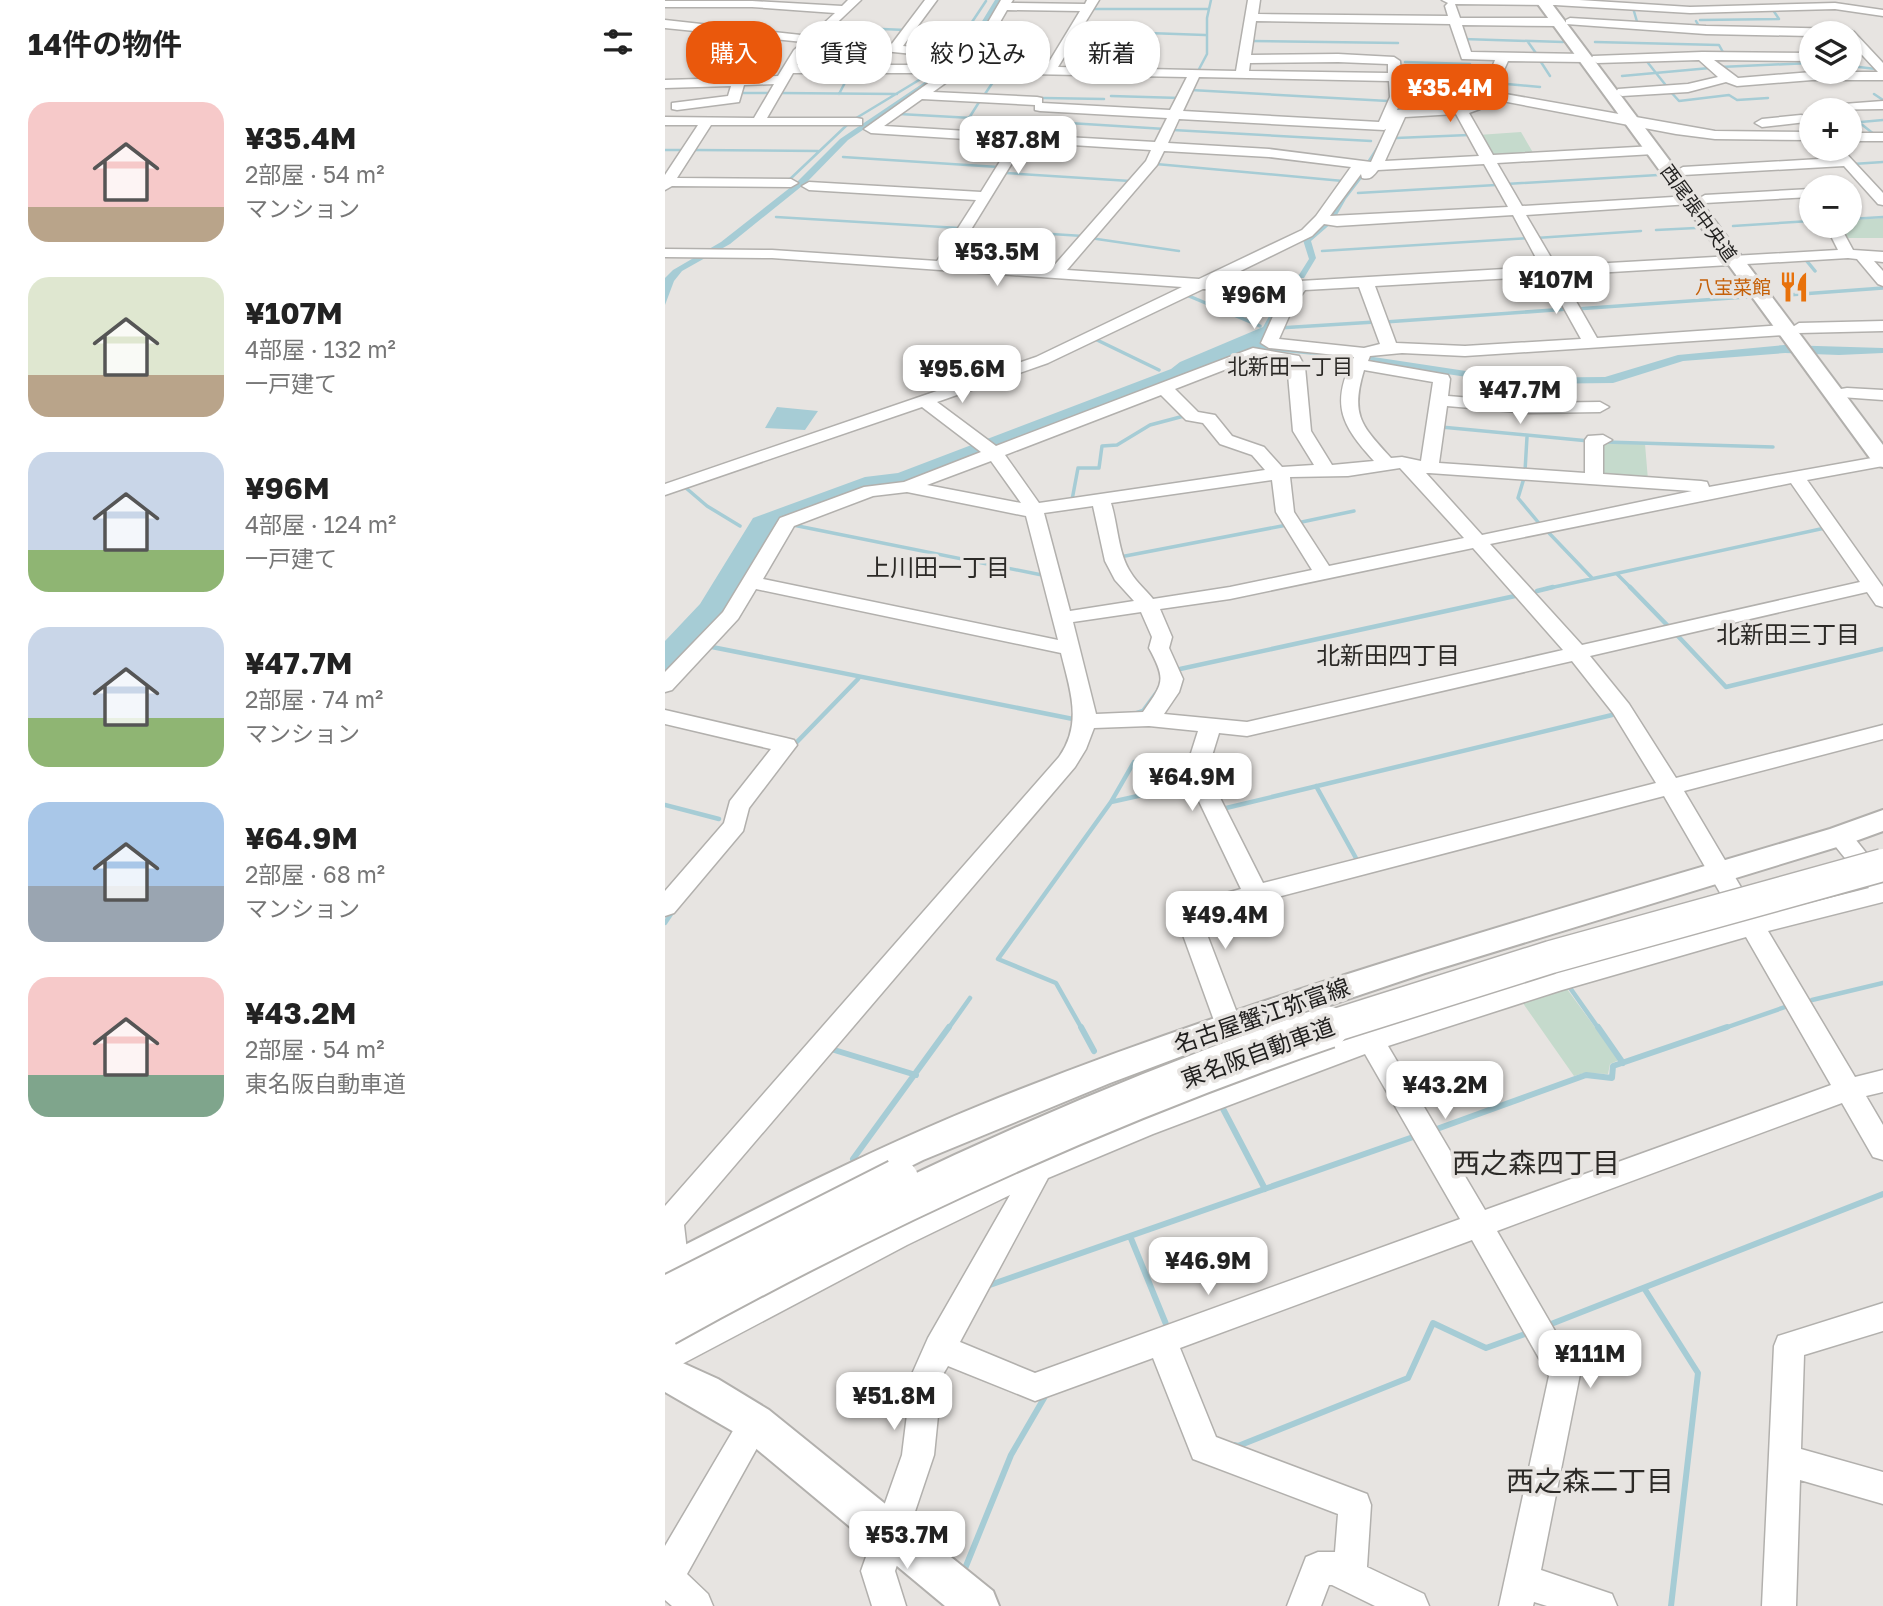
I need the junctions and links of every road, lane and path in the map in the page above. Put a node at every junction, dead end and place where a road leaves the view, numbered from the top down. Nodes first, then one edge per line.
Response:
1 (855, 0) edge
2 (932, 0) edge
3 (1254, 0) edge
4 (1448, 0) edge
5 (1548, 1) edge
6 (703, 2) edge
7 (753, 2) edge
8 (1825, 3) edge
9 (665, 4) edge
10 (821, 4) edge
11 (1004, 5) edge
12 (1090, 6) edge
13 (1696, 7) edge
14 (846, 10) junction
15 (1883, 13) edge
16 (1251, 17) junction
17 (1281, 18) junction
18 (834, 21) edge
19 (993, 21) edge
20 (1455, 21) junction
21 (1840, 21) edge
22 (1564, 22) junction
23 (667, 26) edge
24 (1706, 30) junction
25 (1279, 33) dead end
26 (1799, 35) edge
27 (796, 38) edge
28 (1862, 47) edge
29 (894, 49) joint
30 (906, 50) edge
31 (1702, 56) junction
32 (1503, 57) junction
33 (1799, 57) edge
34 (796, 58) edge
35 (1245, 59) junction
36 (1591, 59) junction
37 (1862, 59) edge
38 (1872, 59) junction
39 (1050, 68) edge
40 (906, 70) edge
41 (1883, 73) edge
42 (1862, 74) edge
43 (782, 75) edge
44 (786, 75) junction
45 (1194, 75) junction
46 (1241, 75) junction
47 (1403, 78) junction
48 (1727, 78) junction
49 (1799, 78) edge
50 (1160, 79) edge
51 (686, 83) edge
52 (665, 84) edge
53 (738, 84) edge
54 (935, 84) edge
55 (1044, 84) edge
56 (1111, 84) edge
57 (1828, 84) edge
58 (1456, 88) junction
59 (1622, 93) junction
60 (1487, 94) junction
61 (922, 95) junction
62 (1841, 98) edge
63 (1038, 104) junction
64 (1544, 105) junction
65 (1883, 105) edge
66 (1862, 106) edge
67 (677, 107) dead end
68 (1461, 110) junction
69 (1106, 111) junction
70 (1400, 113) junction
71 (1175, 115) junction
72 (1799, 120) edge
73 (665, 121) edge
74 (707, 121) junction
75 (1630, 121) junction
76 (758, 122) junction
77 (857, 122) dead end
78 (1647, 126) junction
79 (1715, 135) junction
80 (1799, 136) edge
81 (1862, 137) edge
82 (1883, 137) edge
83 (1022, 138) junction
84 (1160, 146) junction
85 (1654, 150) junction
86 (1489, 159) junction
87 (1847, 162) joint
88 (1367, 166) junction
89 (1683, 171) junction
90 (666, 183) edge
91 (791, 183) dead end
92 (810, 186) dead end
93 (1878, 189) edge
94 (1799, 194) edge
95 (985, 196) junction
96 (1697, 199) junction
97 (1883, 201) edge
98 (1519, 211) junction
99 (1330, 221) junction
100 (1842, 238) edge
101 (665, 253) edge
102 (695, 253) junction
103 (716, 253) joint
104 (1854, 255) junction
105 (1883, 257) edge
106 (1741, 260) junction
107 (941, 266) junction
108 (665, 270) edge
109 (1552, 272) junction
110 (1055, 274) junction
111 (1883, 281) edge
112 (1205, 284) junction
113 (1366, 284) junction
114 (1300, 286) junction
115 (1883, 326) edge
116 (1591, 342) junction
117 (1802, 343) junction
118 (1389, 347) junction
119 (1291, 351) junction
120 (1361, 358) junction
121 (1163, 387) junction
122 (1847, 393) junction
123 (1883, 395) edge
124 (1441, 400) junction
125 (925, 401) junction
126 (1600, 407) dead end
127 (1603, 440) dead end
128 (1883, 440) edge
129 (993, 452) junction
130 (1883, 461) edge
131 (1399, 464) junction
132 (1429, 468) junction
133 (1326, 470) junction
134 (1279, 474) junction
135 (1796, 477) junction
136 (1594, 479) junction
137 (907, 487) junction
138 (1732, 488) junction
139 (665, 489) edge
140 (1100, 498) junction
141 (1034, 509) junction
142 (1477, 541) junction
143 (1324, 573) junction
144 (751, 582) junction
145 (1877, 593) edge
146 (1148, 605) junction
147 (1063, 618) junction
148 (1070, 649) junction
149 (1577, 653) junction
150 (665, 685) edge
151 (665, 717) edge
152 (1149, 719) junction
153 (1086, 721) junction
154 (1211, 726) junction
155 (1883, 732) edge
156 (1670, 787) junction
157 (1883, 820) edge
158 (1840, 836) junction
159 (1883, 847) edge
160 (1883, 865) edge
161 (1719, 873) junction
162 (1883, 892) edge
163 (1256, 894) junction
164 (665, 906) edge
165 (1751, 925) junction
166 (1229, 1026) junction
167 (1370, 1039) junction
168 (1119, 1066) junction
169 (1883, 1081) edge
170 (1848, 1090) junction
171 (1883, 1149) edge
172 (1038, 1169) junction
173 (1477, 1227) junction
174 (668, 1280) edge
175 (1883, 1317) edge
176 (665, 1325) edge
177 (1162, 1341) junction
178 (939, 1348) junction
179 (665, 1359) edge
180 (665, 1373) edge
181 (755, 1423) junction
182 (1784, 1460) junction
183 (1883, 1488) edge
184 (891, 1535) junction
185 (1350, 1576) junction
186 (666, 1579) edge
187 (1519, 1594) edge
188 (1403, 1604) edge
189 (696, 1606) edge
190 (890, 1606) edge
191 (978, 1606) edge
192 (1304, 1606) edge
193 (1600, 1606) edge
194 (1779, 1606) edge

1 - 14 street
2 - 29 street
3 - 16 street
4 - 5 street
4 - 20 street
5 - 13 street
5 - 22 main road, 西尾張中央道
6 - 7 street
6 - 9 street
6 - 23 street
7 - 10 street
8 - 13 street
8 - 15 street
8 - 21 street
10 - 14 street
11 - 12 street
11 - 19 street
12 - 39 street
13 - 24 street
14 - 18 street
16 - 17 street
16 - 35 street
17 - 20 street
17 - 25 street
20 - 22 street
20 - 32 street
22 - 24 street
22 - 36 main road, 西尾張中央道
23 - 27 street
24 - 26 street
28 - 38 street
29 - 30 street
31 - 33 street
31 - 36 street
31 - 48 street
32 - 36 street
32 - 60 street
34 - 44 street
35 - 46 street
35 - 47 street
36 - 59 main road, 西尾張中央道
36 - 75 main road, 西尾張中央道
37 - 38 street
38 - 41 street
40 - 44 street
41 - 42 street
43 - 44 street
44 - 76 street
45 - 46 street
45 - 50 street
45 - 71 street
46 - 47 street
47 - 58 street
47 - 70 street
47 - 71 street
48 - 49 street
48 - 59 street
51 - 52 street
53 - 67 street
54 - 61 street
55 - 63 street
56 - 69 street
57 - 62 street
58 - 60 street
58 - 68 street
59 - 78 main road, 西尾張中央道
60 - 64 street
61 - 63 street
61 - 83 street
63 - 69 street
63 - 83 street
64 - 68 street
64 - 75 street
65 - 66 street
68 - 70 street
68 - 86 street
69 - 71 street
70 - 88 street
71 - 84 street
72 - 79 street
73 - 74 street
74 - 76 street
74 - 90 street
75 - 78 street
75 - 85 main road, 西尾張中央道
76 - 77 street
78 - 79 street
78 - 89 main road, 西尾張中央道
79 - 80 street
81 - 82 street
83 - 84 street
83 - 95 street
84 - 88 street
84 - 110 street
85 - 86 street
85 - 96 main road, 西尾張中央道
86 - 88 street
86 - 98 street
87 - 89 street
87 - 93 street
88 - 99 street
89 - 96 main road, 西尾張中央道
90 - 91 street
92 - 95 street
93 - 97 street
94 - 96 street
95 - 107 street
96 - 98 street
96 - 106 main road, 西尾張中央道
98 - 99 street
98 - 109 street
99 - 112 street
100 - 104 street
101 - 102 street
102 - 103 street
102 - 108 street
103 - 107 street
104 - 105 street
104 - 106 street
104 - 111 street
106 - 109 street
106 - 117 main road, 西尾張中央道
107 - 110 street
109 - 113 street
109 - 116 street
110 - 112 street
112 - 114 street
112 - 125 street
113 - 114 street
113 - 118 street
114 - 119 street
115 - 117 street
116 - 117 street
116 - 118 street
117 - 122 main road, 西尾張中央道
117 - 130 main road, 西尾張中央道
118 - 120 street
119 - 120 street
119 - 121 street
119 - 133 street
120 - 124 street
120 - 131 street
121 - 129 street
121 - 134 street
122 - 123 street
122 - 128 main road, 西尾張中央道
124 - 126 street
124 - 132 street
125 - 129 street
125 - 139 street
127 - 136 street
129 - 137 street
129 - 141 street
130 - 135 street
131 - 132 street
131 - 133 street
131 - 142 street
132 - 136 street
133 - 134 street
134 - 140 street
134 - 143 street
135 - 138 street
135 - 145 street
136 - 138 street
137 - 141 street
137 - 144 street
138 - 142 street
140 - 141 street
140 - 146 street
141 - 147 street
142 - 143 street
142 - 149 street
143 - 146 street
144 - 148 street
144 - 150 street
145 - 149 street
146 - 147 street
146 - 152 street
147 - 148 street
148 - 153 street
149 - 154 street
149 - 156 street
151 - 164 street
152 - 153 street
152 - 154 street
153 - 174 street
154 - 163 street
155 - 156 street
156 - 161 street
156 - 163 street
157 - 158 main road, 名古屋蟹江弥富線
158 - 161 main road, 名古屋蟹江弥富線
158 - 162 street
159 - 174 highway, 東名阪自動車道, bridge
160 - 176 highway, 東名阪自動車道, bridge
161 - 165 street
161 - 166 main road, 名古屋蟹江弥富線
162 - 165 street
163 - 166 street
165 - 167 street
165 - 170 street
166 - 168 main road, 名古屋蟹江弥富線
167 - 172 street
167 - 173 street
168 - 172 street
168 - 174 main road, 名古屋蟹江弥富線
169 - 170 street
170 - 171 street
170 - 173 street
172 - 178 street
172 - 179 street
173 - 177 street
173 - 187 street
175 - 182 street
177 - 178 street
177 - 185 street
178 - 184 street
180 - 181 main road
181 - 184 main road
181 - 186 street
182 - 183 street
182 - 194 street
184 - 190 street
184 - 191 main road
185 - 188 street
185 - 192 street
186 - 189 street
187 - 193 street

